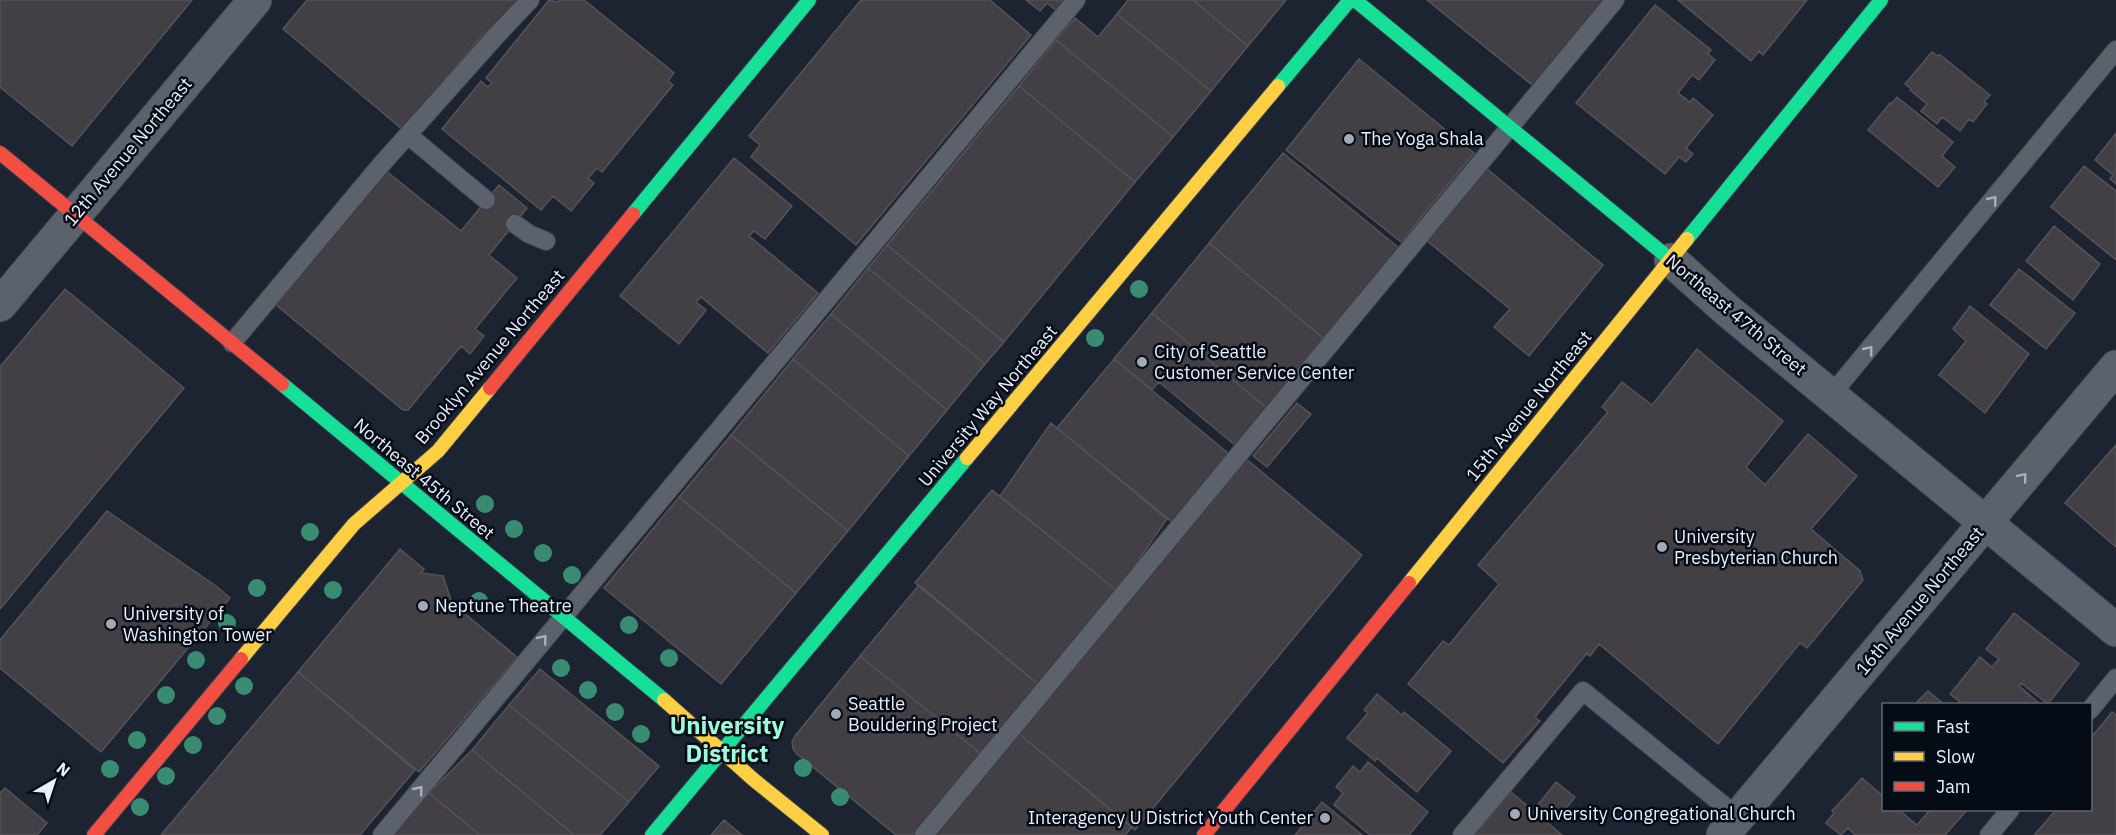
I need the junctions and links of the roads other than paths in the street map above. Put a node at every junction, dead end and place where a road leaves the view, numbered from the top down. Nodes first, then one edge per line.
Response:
1 (255, 0) edge
2 (530, 0) edge
3 (809, 0) edge
4 (1076, 0) edge
5 (1352, 0) edge
6 (1615, 0) edge
7 (1881, 0) edge
8 (2116, 50) edge
9 (1509, 128) junction
10 (408, 135) junction
11 (0, 153) edge
12 (486, 200) dead end
13 (75, 215) junction
14 (515, 224) dead end
15 (546, 241) dead end
16 (1671, 260) junction
17 (0, 305) edge
18 (232, 343) junction
19 (2116, 367) edge
20 (1832, 395) junction
21 (401, 483) junction
22 (1985, 522) junction
23 (562, 616) junction
24 (2116, 630) edge
25 (2116, 678) edge
26 (2092, 709) edge
27 (722, 750) junction
28 (2009, 811) edge
29 (1731, 826) edge
30 (94, 835) edge
31 (382, 835) edge
32 (652, 835) edge
33 (822, 835) edge
34 (924, 835) edge
35 (1204, 835) edge
36 (1462, 835) edge
37 (1989, 835) edge

1 - 13 street, 12th Avenue Northeast
2 - 10 lane
3 - 21 street, Brooklyn Avenue Northeast
4 - 23 lane
5 - 9 street, Northeast 47th Street
5 - 27 street, University Way Northeast
6 - 9 lane
7 - 16 street, 15th Avenue Northeast
20 -> 8 lane
9 - 16 street, Northeast 47th Street
9 - 34 lane
10 - 12 lane
10 - 18 lane
11 - 13 street, Northeast 45th Street
13 - 17 street, 12th Avenue Northeast
13 - 18 street, Northeast 45th Street
14 - 15 lane
16 - 20 street, Northeast 47th Street
16 - 35 street, 15th Avenue Northeast
18 - 21 street, Northeast 45th Street
22 -> 19 street, 16th Avenue Northeast
20 - 22 street, Northeast 47th Street
21 - 23 street, Northeast 45th Street
21 - 30 street, Brooklyn Avenue Northeast
22 - 24 street, Northeast 47th Street
22 - 29 street, 16th Avenue Northeast
23 - 27 street, Northeast 45th Street
31 -> 23 lane
25 - 26 lane
27 - 32 street, University Way Northeast
27 - 33 street, Northeast 45th Street
28 - 37 lane
29 - 36 lane

